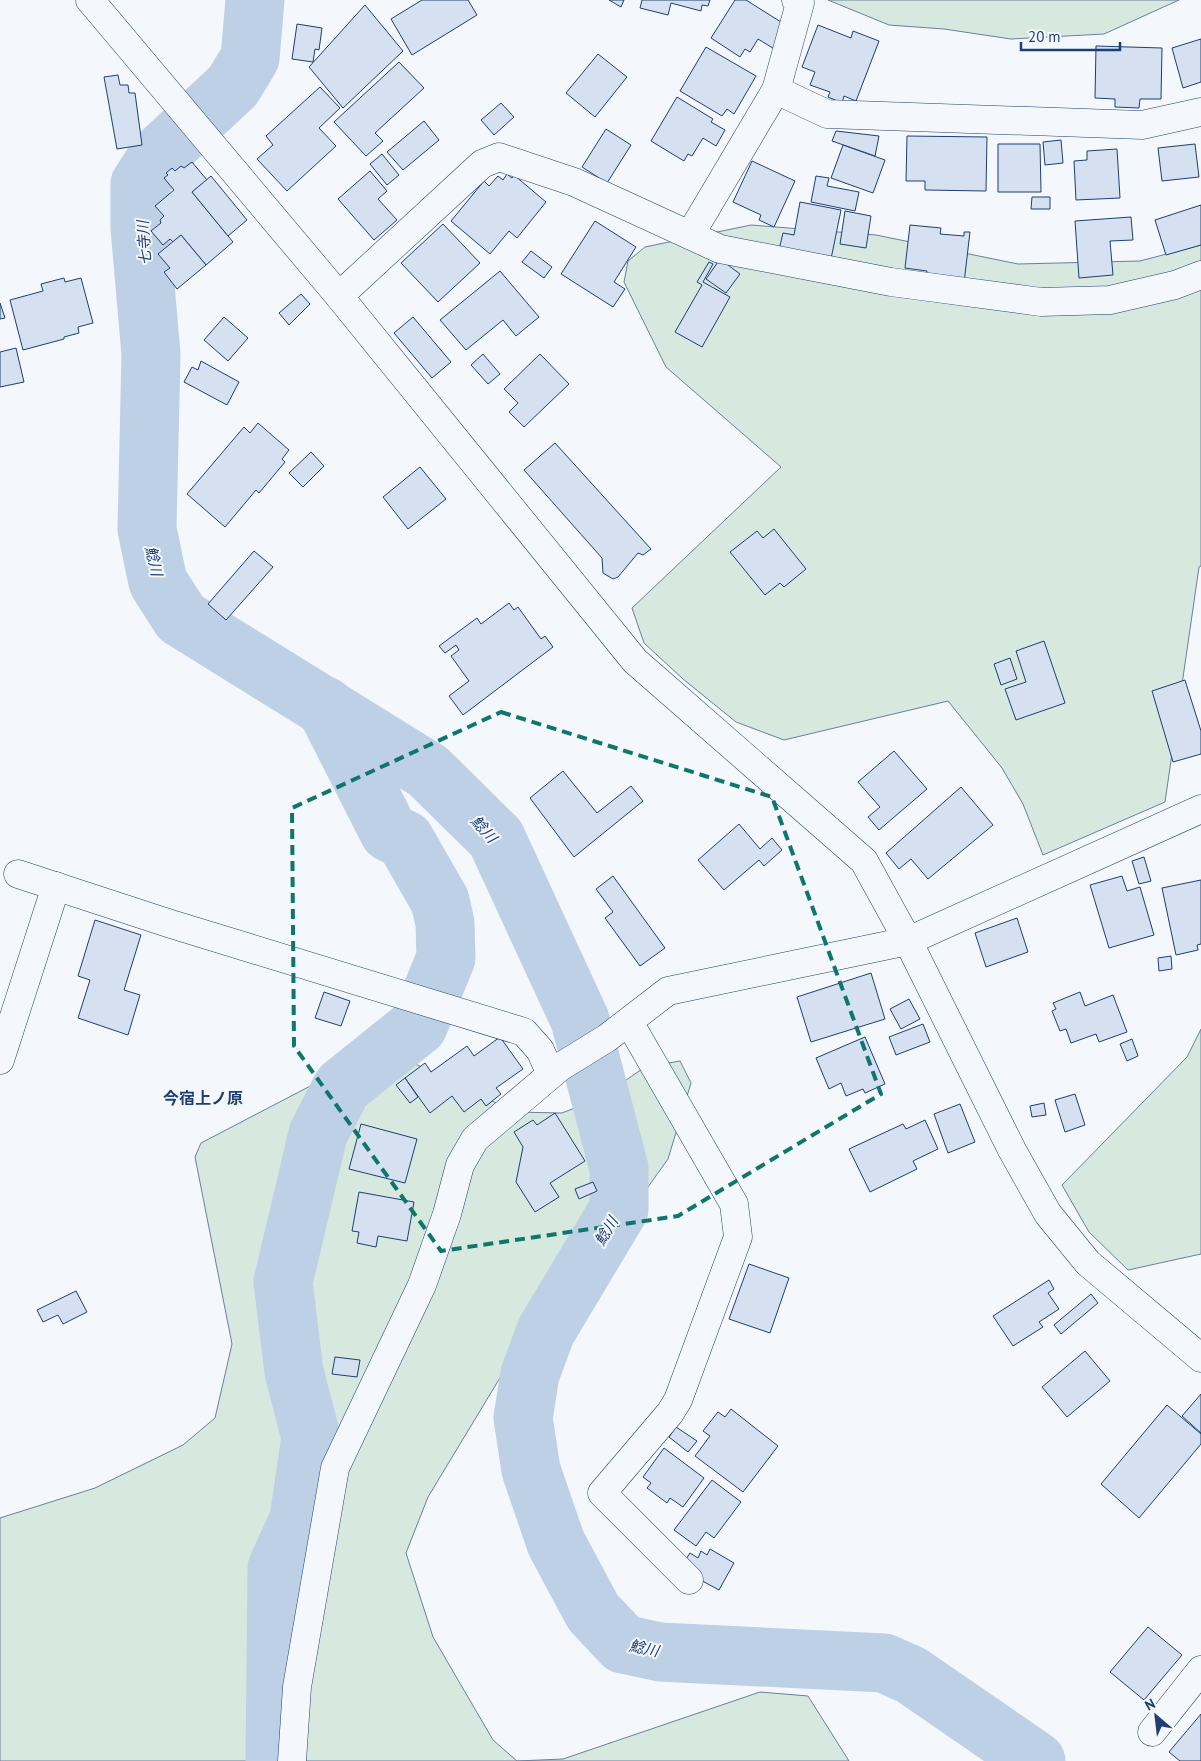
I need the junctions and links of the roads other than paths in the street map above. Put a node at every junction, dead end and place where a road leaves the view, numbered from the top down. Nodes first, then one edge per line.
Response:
1 (90, 0) edge
2 (796, 0) edge
3 (776, 90) junction
4 (1201, 112) edge
5 (690, 235) junction
6 (1201, 275) edge
7 (339, 296) junction
8 (1201, 809) edge
9 (18, 874) dead end
10 (56, 886) junction
11 (908, 942) junction
12 (629, 1022) junction
13 (0, 1060) edge
14 (556, 1070) junction
15 (1201, 1358) edge
16 (689, 1580) dead end
17 (1201, 1670) edge
18 (1152, 1732) dead end
19 (292, 1761) edge

1 - 7 street
2 - 3 street
3 - 4 street
3 - 5 street
5 - 6 street
5 - 7 street
7 - 11 street
8 - 11 street
9 - 10 street
10 - 13 street
10 - 14 street
11 - 12 street
11 - 15 street
12 - 14 street
12 - 16 street
14 - 19 street
17 - 18 street

